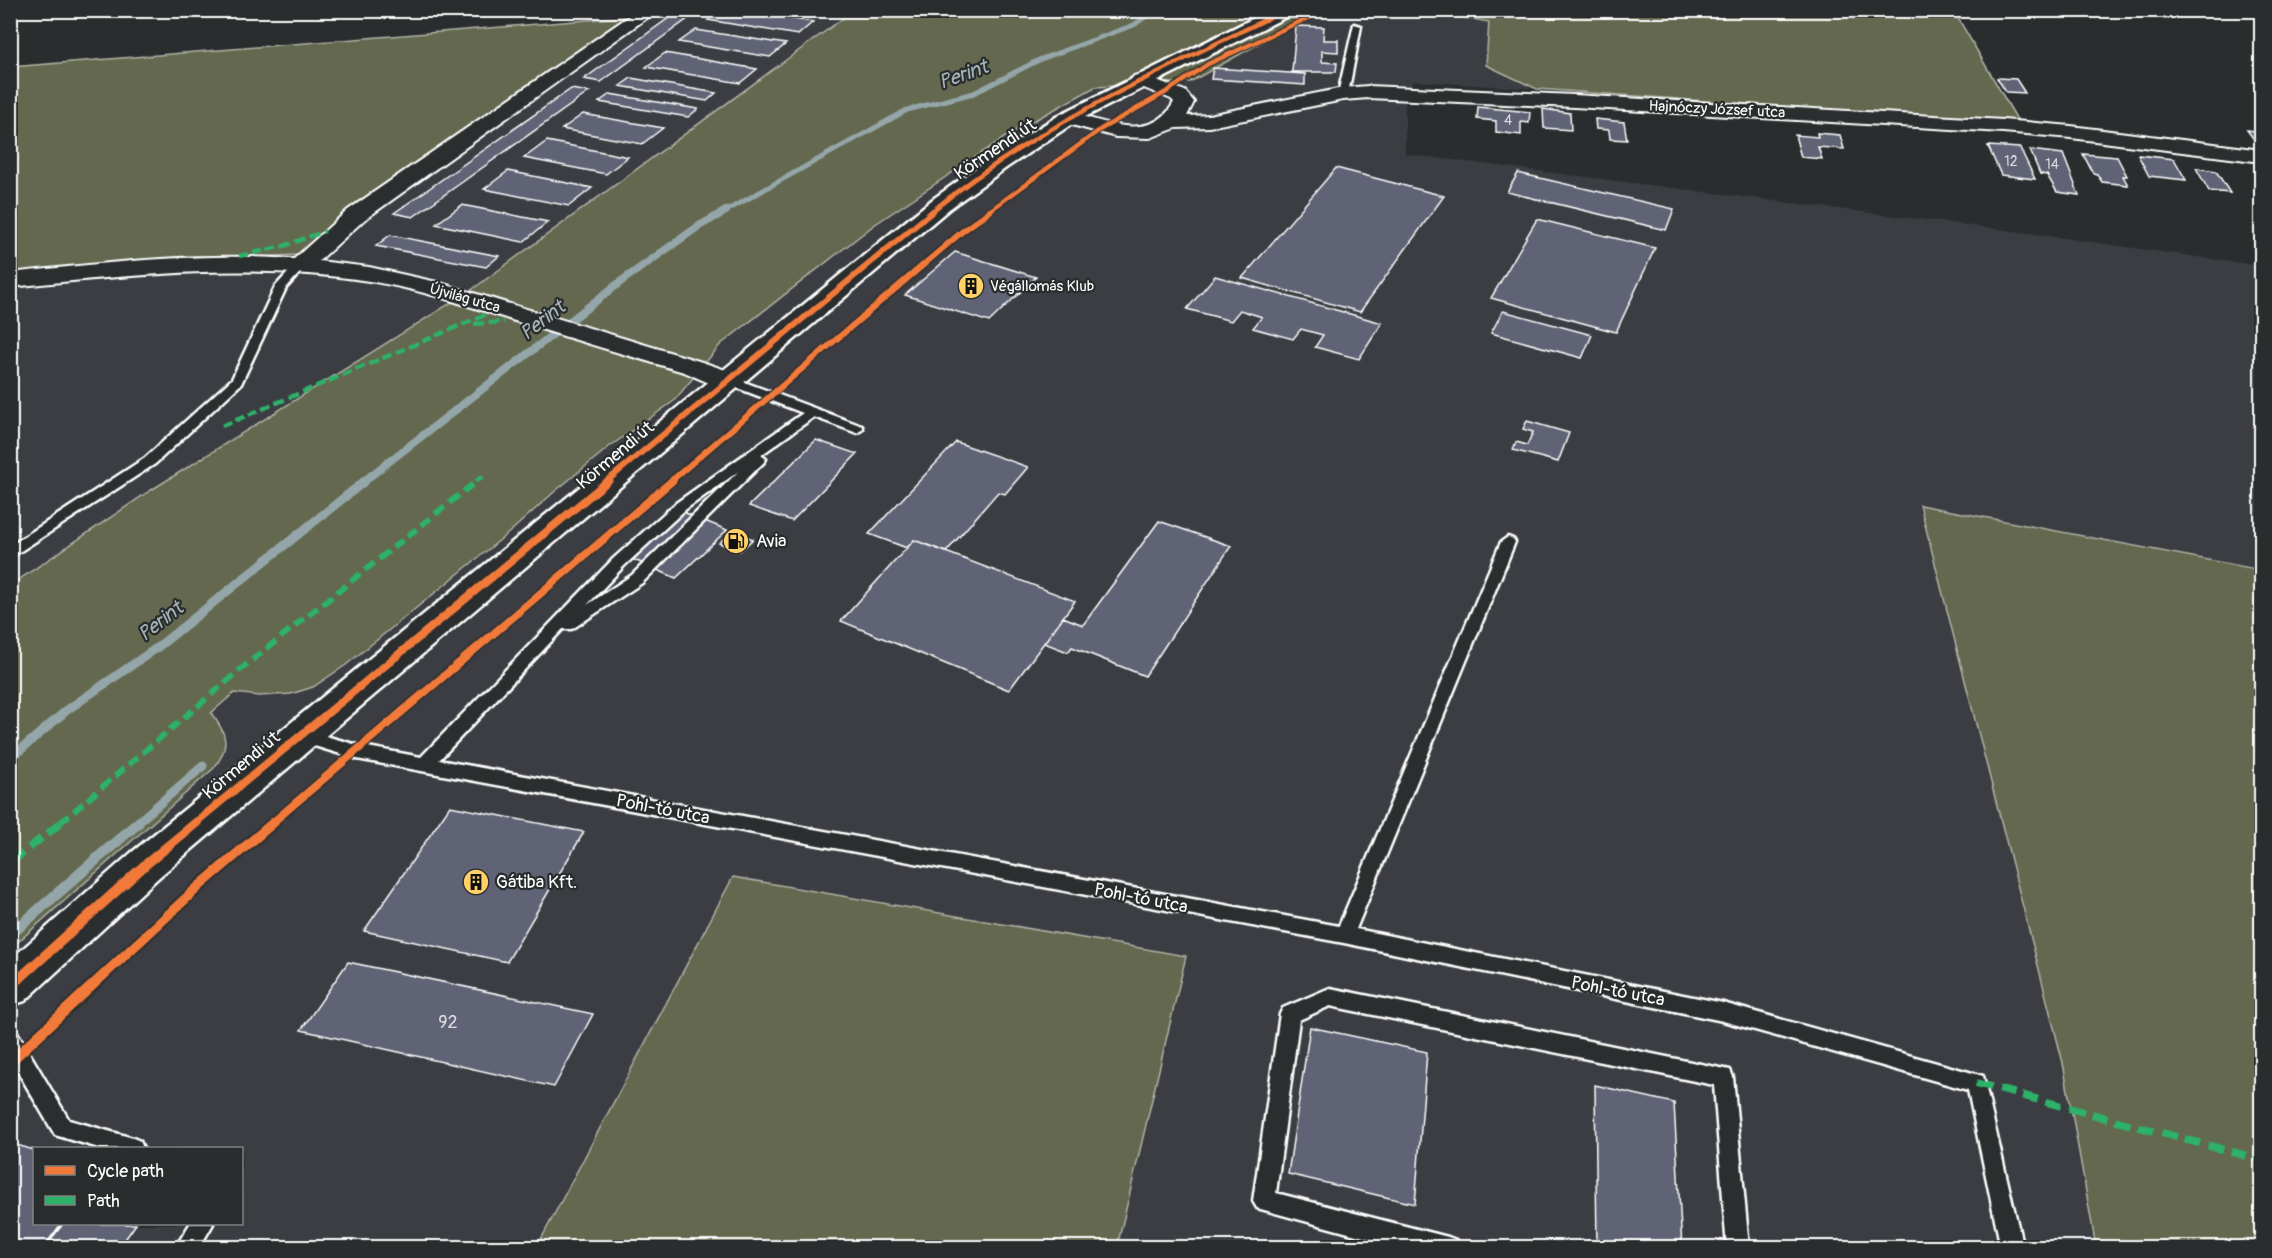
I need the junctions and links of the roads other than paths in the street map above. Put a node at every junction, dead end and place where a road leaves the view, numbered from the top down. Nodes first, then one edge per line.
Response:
1 (650, 10) edge
2 (1285, 10) edge
3 (1357, 26) dead end
4 (1141, 80) junction
5 (1343, 94) junction
6 (1068, 118) junction
7 (1174, 122) junction
8 (2262, 156) edge
9 (325, 231) dead end
10 (238, 256) dead end
11 (300, 266) junction
12 (10, 280) edge
13 (728, 380) junction
14 (811, 413) junction
15 (791, 427) junction
16 (857, 429) dead end
17 (1508, 542) dead end
18 (10, 553) edge
19 (544, 639) junction
20 (300, 735) junction
21 (424, 765) junction
22 (1344, 935) junction
23 (10, 987) edge
24 (10, 1039) edge
25 (127, 1147) edge
26 (201, 1225) edge
27 (186, 1248) edge
28 (1448, 1248) edge
29 (1738, 1248) edge
30 (2012, 1248) edge

1 - 11 street
2 - 4 street, Körmendi út
3 - 5 lane
4 - 6 street, Körmendi út
4 - 7 street
5 - 7 street, Hajnóczy József utca
5 - 8 street, Hajnóczy József utca
6 - 7 street, Hajnóczy József utca
6 - 13 street, Körmendi út
9 - 10 street
11 - 12 street, Újvilág utca
11 - 13 street, Újvilág utca
11 - 18 lane
13 - 14 lane
13 - 20 street, Körmendi út
14 - 15 lane
14 - 16 lane
15 - 19 lane
15 - 19 lane
17 - 22 lane
19 - 21 lane
20 - 21 lane, Pohl-tó utca
20 - 23 street, Körmendi út
21 - 22 lane, Pohl-tó utca
22 - 30 lane, Pohl-tó utca
24 - 25 lane
26 - 27 lane
28 - 29 lane

